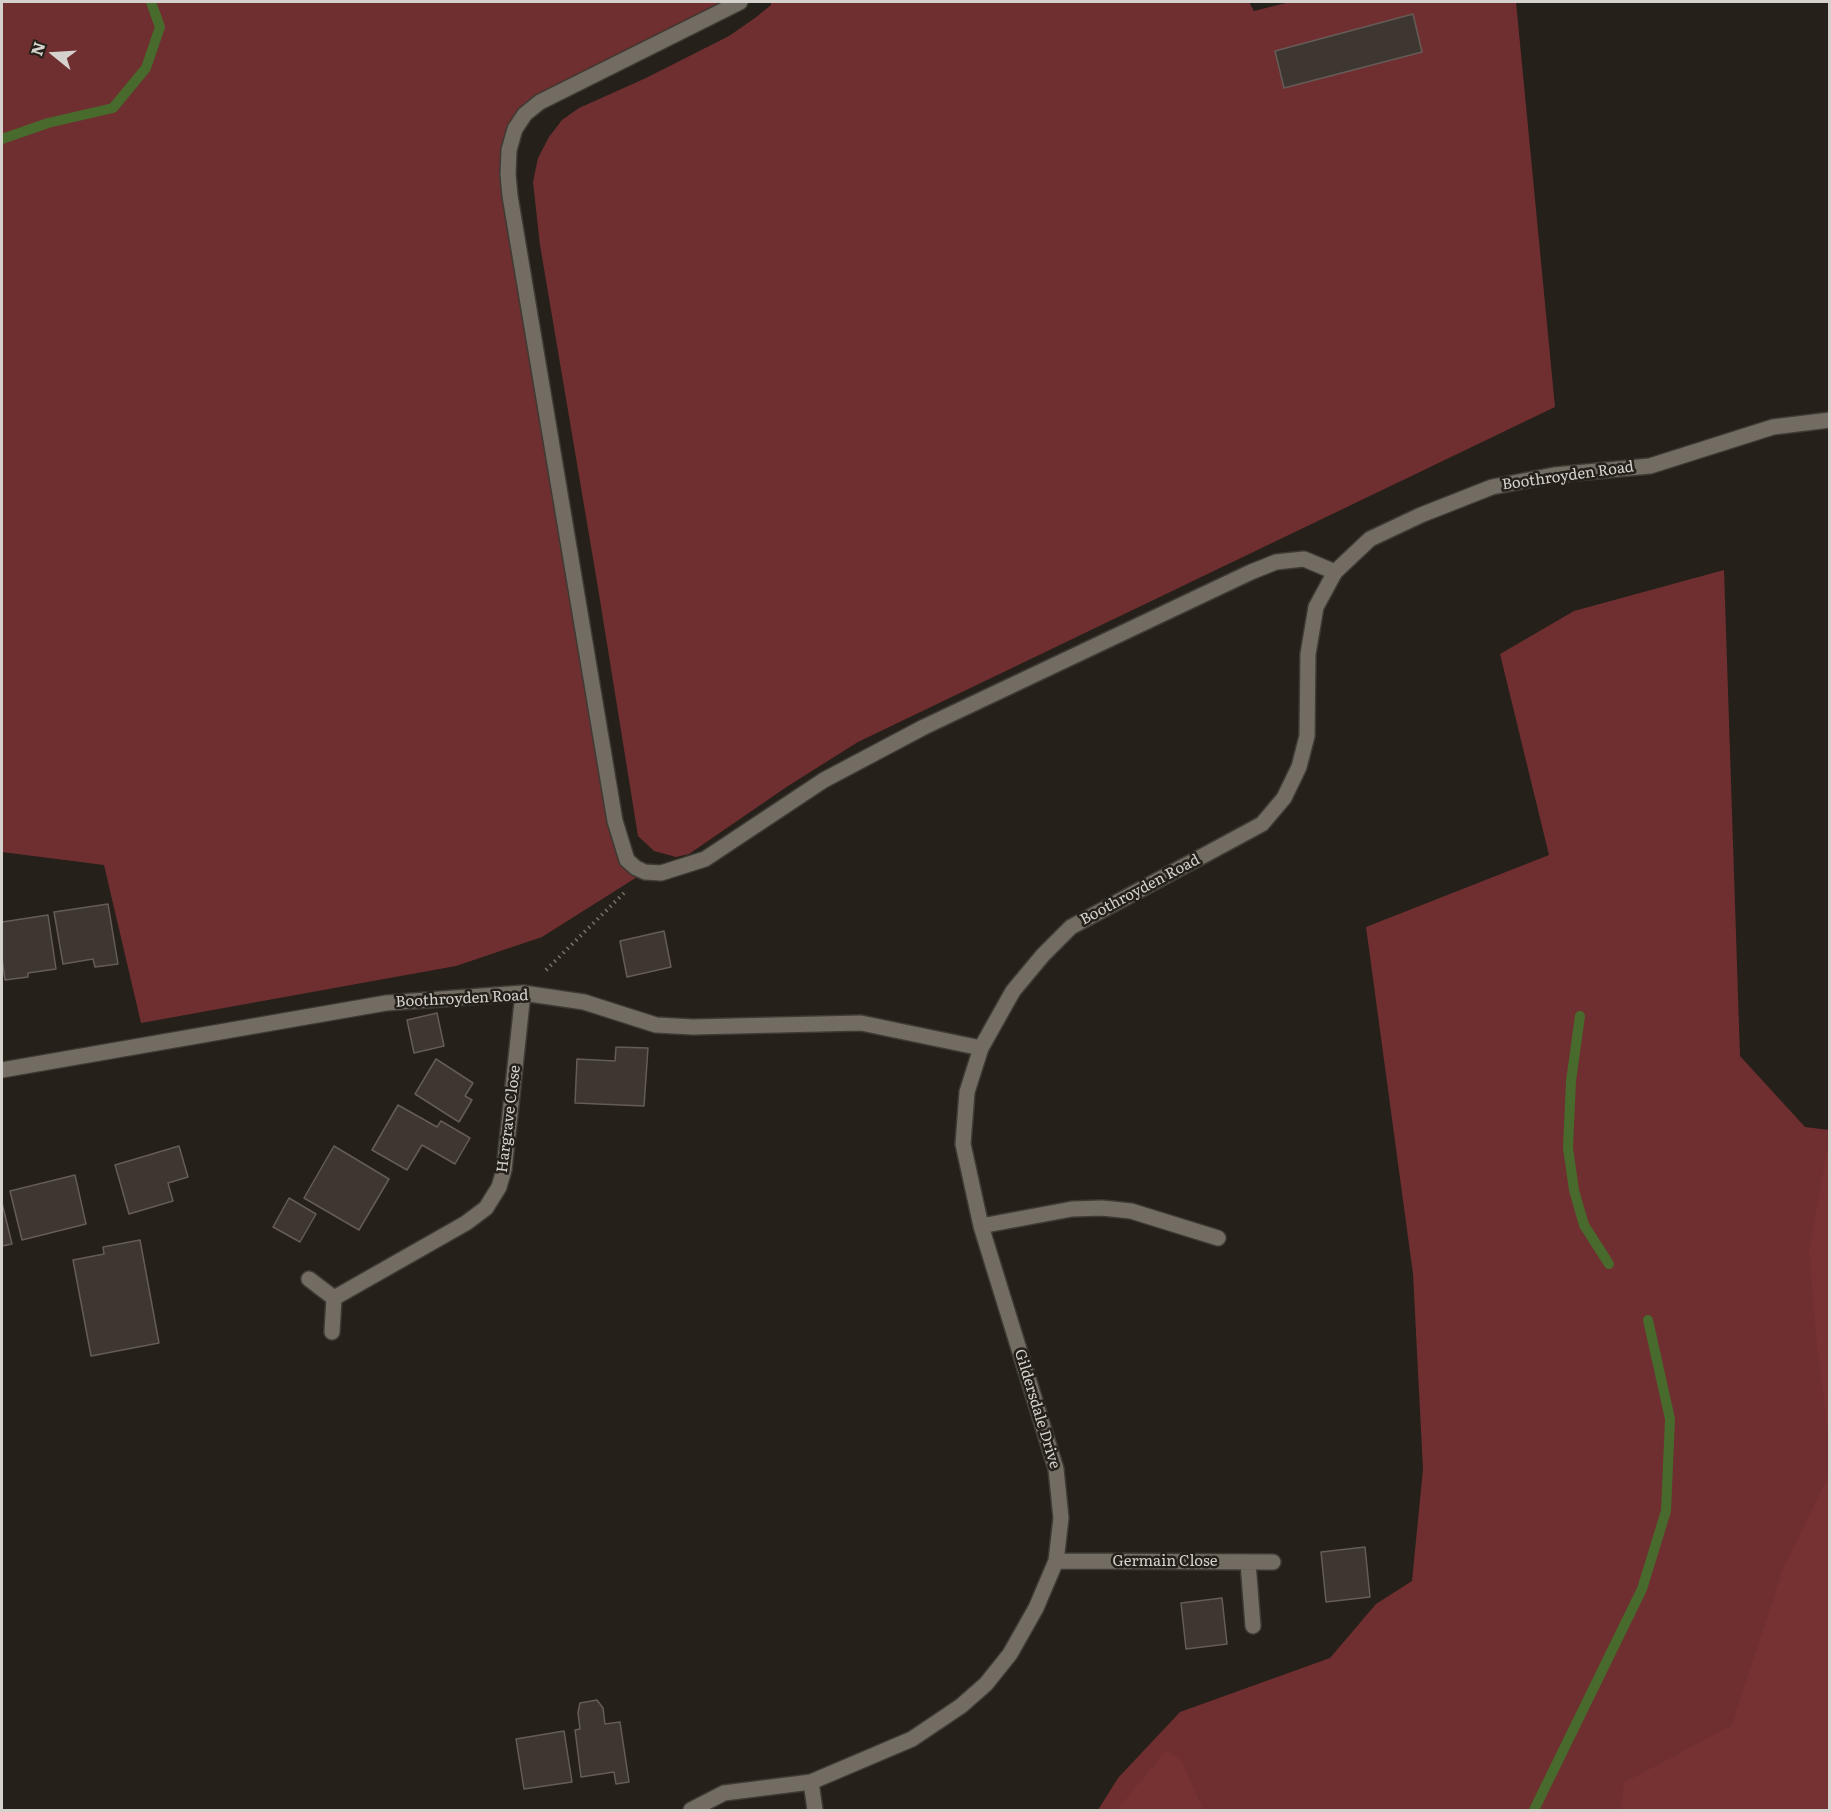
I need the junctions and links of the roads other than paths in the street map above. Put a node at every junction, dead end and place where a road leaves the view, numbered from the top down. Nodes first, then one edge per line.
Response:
1 (740, 2) edge
2 (1830, 420) edge
3 (1335, 572) junction
4 (523, 993) junction
5 (981, 1048) junction
6 (2, 1070) edge
7 (981, 1226) junction
8 (1218, 1238) dead end
9 (309, 1279) dead end
10 (334, 1298) junction
11 (332, 1332) dead end
12 (1056, 1561) junction
13 (1273, 1562) dead end
14 (1248, 1563) junction
15 (1253, 1626) dead end
16 (811, 1782) junction
17 (691, 1810) edge
18 (815, 1810) edge

1 - 3 street
2 - 3 street, Boothroyden Road
3 - 5 street, Boothroyden Road
4 - 5 street, Boothroyden Road
4 - 6 street, Boothroyden Road
4 - 10 street, Hargrave Close
5 - 7 street, Gildersdale Drive
7 - 8 street
7 - 12 street, Gildersdale Drive
9 - 10 street
10 - 11 street
12 - 14 street, Germain Close
12 - 16 street, Gildersdale Drive
13 - 14 street, Germain Close
14 - 15 street
16 - 17 street, Gildersdale Drive
16 - 18 street

